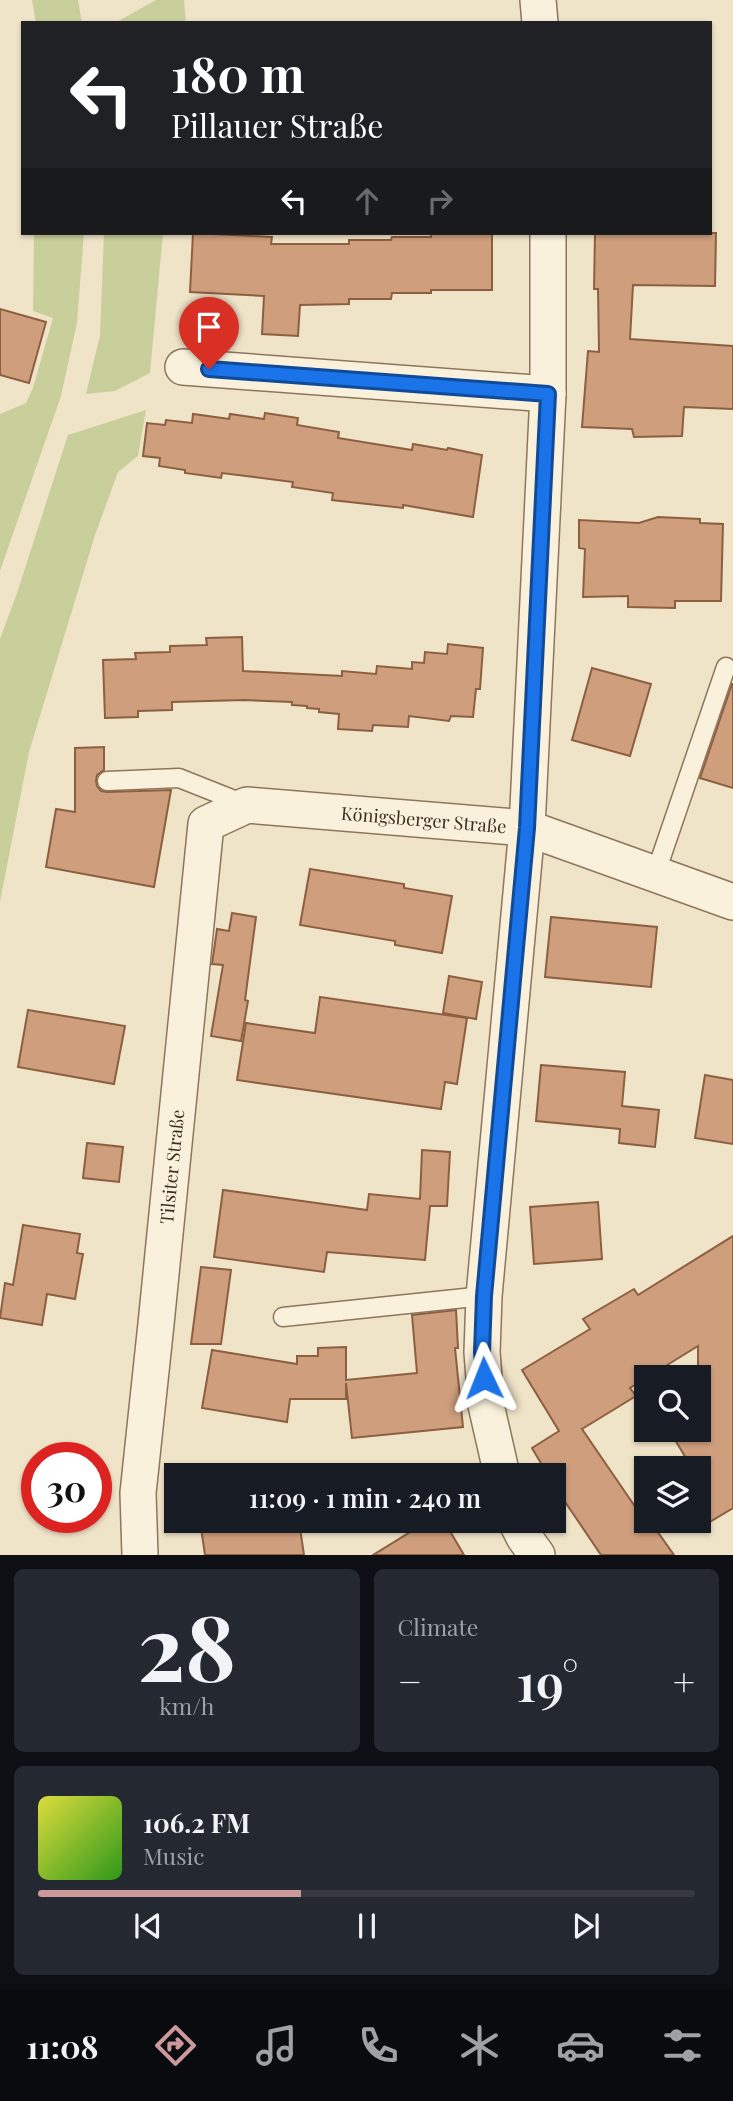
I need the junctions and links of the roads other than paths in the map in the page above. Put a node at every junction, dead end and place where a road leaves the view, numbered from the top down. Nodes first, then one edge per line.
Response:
1 (538, 0) edge
2 (540, 21) edge
3 (548, 235) edge
4 (183, 367) dead end
5 (548, 394) junction
6 (726, 667) dead end
7 (107, 781) dead end
8 (247, 805) junction
9 (527, 828) junction
10 (655, 875) junction
11 (733, 902) edge
12 (484, 1296) junction
13 (283, 1317) dead end
14 (499, 1463) edge
15 (523, 1533) edge
16 (140, 1555) edge
17 (537, 1555) edge

1 - 2 street
3 - 5 street
4 - 5 street
5 - 9 street
6 - 10 lane
7 - 8 lane, Königsberger Straße
8 - 9 street, Königsberger Straße
8 - 16 street, Tilsiter Straße
9 - 10 street, Königsberger Straße
9 - 12 street
10 - 11 street, Königsberger Straße
12 - 13 lane
12 - 14 street
15 - 17 street

